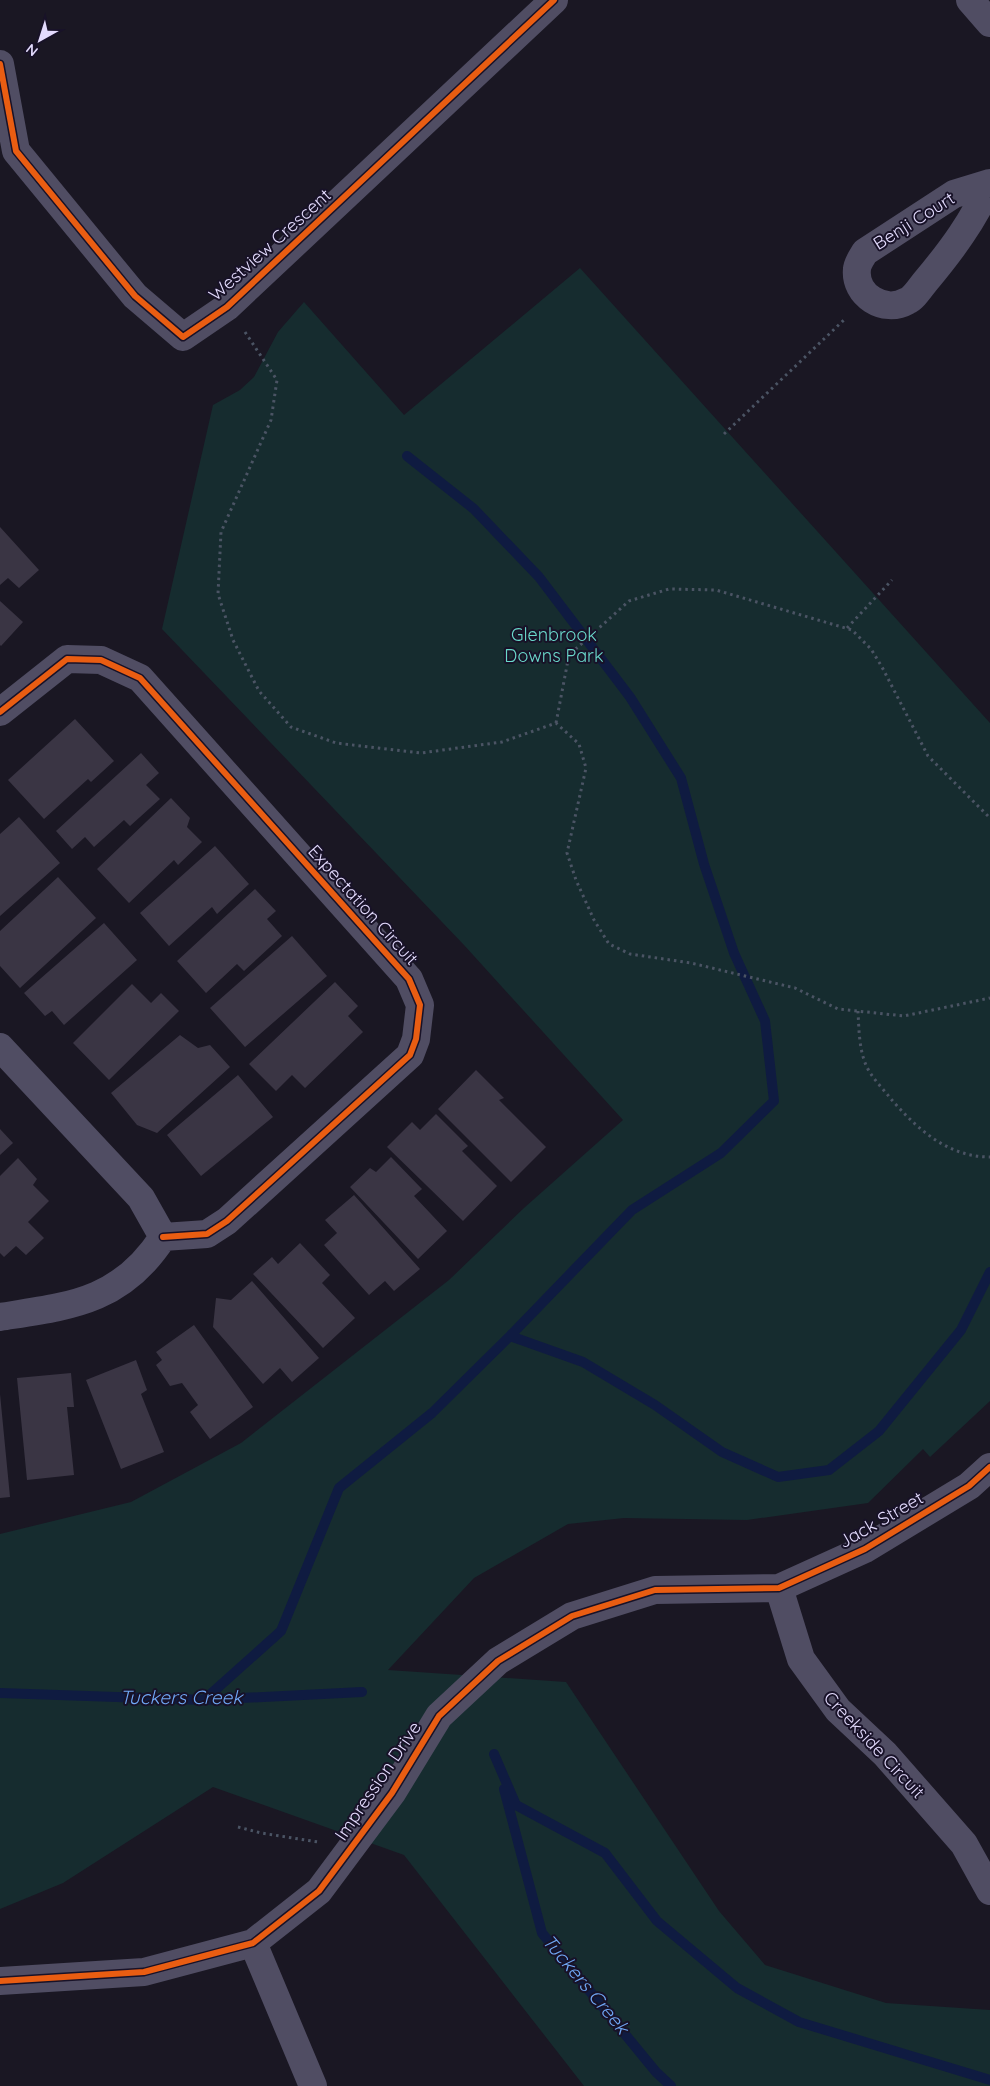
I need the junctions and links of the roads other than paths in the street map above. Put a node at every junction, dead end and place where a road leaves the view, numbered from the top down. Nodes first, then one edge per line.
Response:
1 (554, 0) edge
2 (970, 0) edge
3 (990, 23) edge
4 (0, 64) edge
5 (990, 183) edge
6 (0, 712) edge
7 (0, 1047) edge
8 (163, 1237) junction
9 (0, 1317) edge
10 (990, 1467) edge
11 (779, 1588) junction
12 (990, 1891) edge
13 (254, 1943) junction
14 (0, 1981) edge
15 (313, 2086) edge

1 - 4 street, Westview Crescent
2 - 3 street
5 - 5 street, Benji Court
6 - 8 street, Expectation Circuit
7 - 8 street
8 - 9 street
10 - 11 street, Jack Street
11 - 12 street, Creekside Circuit
11 - 13 street, Impression Drive
13 - 14 street, Impression Drive
13 - 15 street

